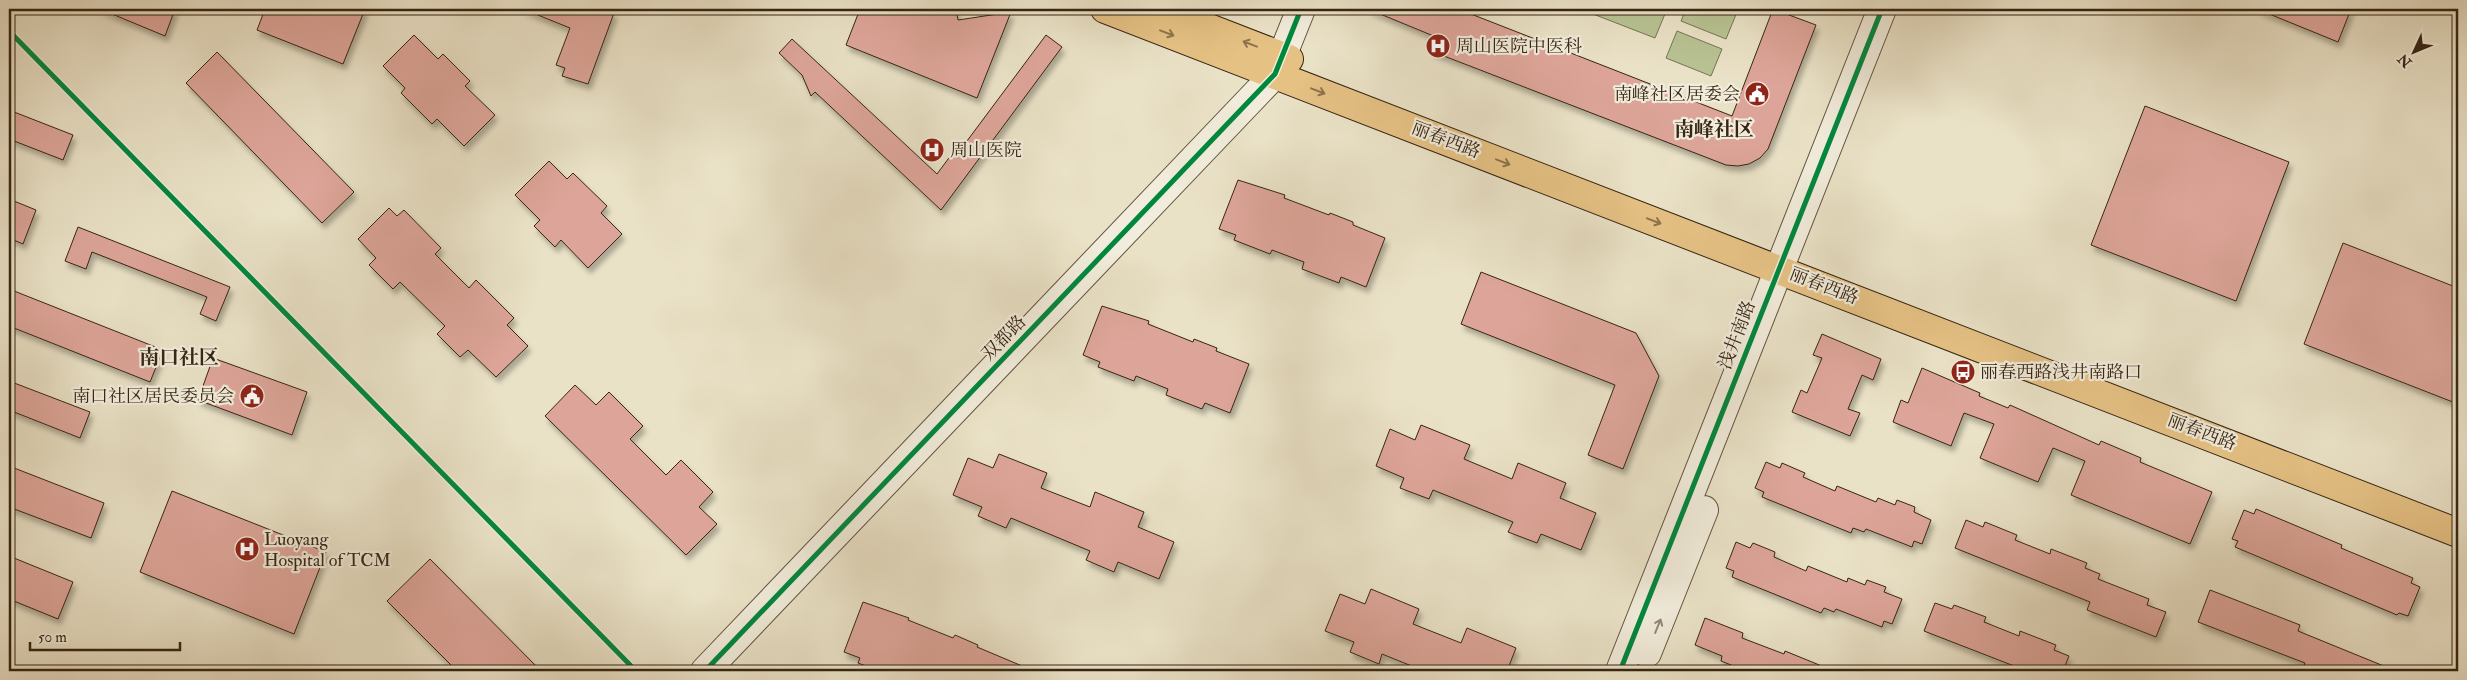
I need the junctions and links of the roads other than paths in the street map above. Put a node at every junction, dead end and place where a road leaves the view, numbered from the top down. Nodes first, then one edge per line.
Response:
1 (1105, 9) edge
2 (1160, 9) edge
3 (1301, 9) edge
4 (1882, 9) edge
5 (1896, 9) edge
6 (1279, 66) junction
7 (1789, 264) junction
8 (2458, 515) edge
9 (2458, 533) edge
10 (704, 671) edge
11 (1620, 671) edge
12 (1640, 671) edge

1 -> 6 main road, 丽春西路
6 -> 2 main road, 丽春西路
3 - 6 street, 双都路
4 - 7 street, 浅井南路
5 - 7 street, 浅井南路
6 - 7 main road, 丽春西路
6 - 10 street, 双都路
7 - 8 main road, 丽春西路
7 - 9 main road, 丽春西路
7 - 11 street, 浅井南路
12 -> 7 street, 浅井南路

